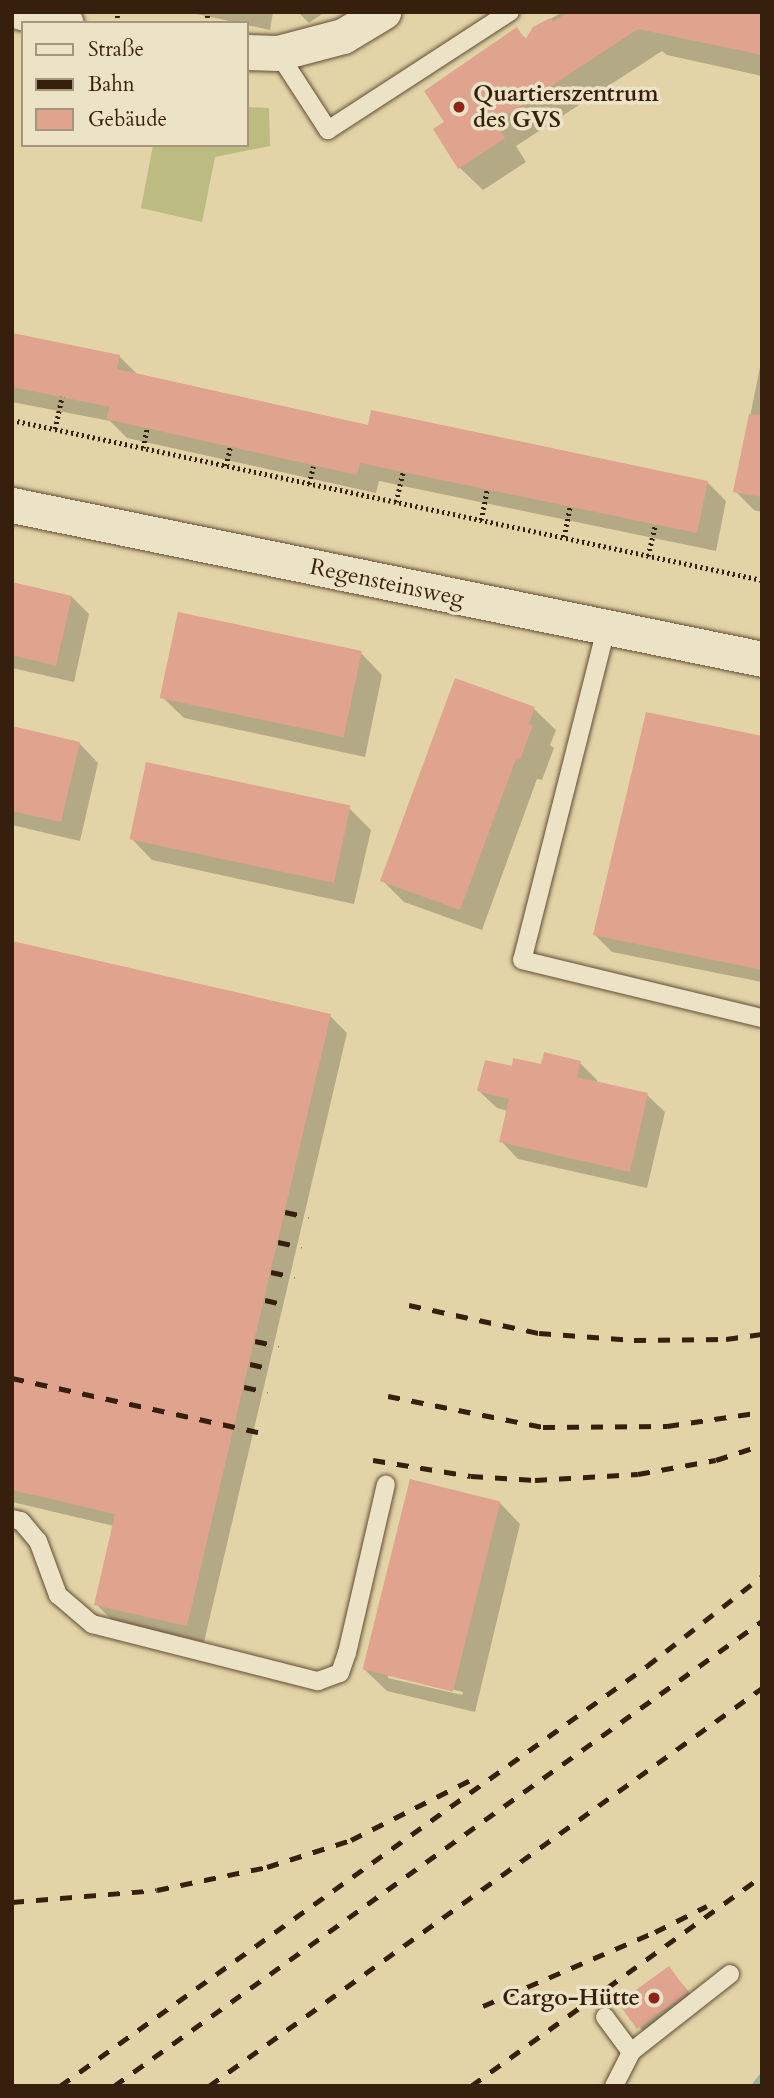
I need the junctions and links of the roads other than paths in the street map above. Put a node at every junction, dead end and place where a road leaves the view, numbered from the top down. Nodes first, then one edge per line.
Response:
1 (21, 12) edge
2 (383, 12) edge
3 (510, 12) edge
4 (58, 21) edge
5 (262, 52) edge
6 (12, 505) edge
7 (607, 629) junction
8 (762, 659) edge
9 (762, 1018) edge
10 (386, 1485) dead end
11 (12, 1518) edge
12 (730, 1974) dead end
13 (605, 2017) dead end
14 (631, 2052) junction
15 (614, 2086) edge

1 - 4 street
2 - 5 street
3 - 5 lane
6 - 7 street, Regensteinsweg
7 - 8 street, Regensteinsweg
7 - 9 lane
10 - 11 lane
12 - 14 lane
13 - 14 lane
14 - 15 lane

